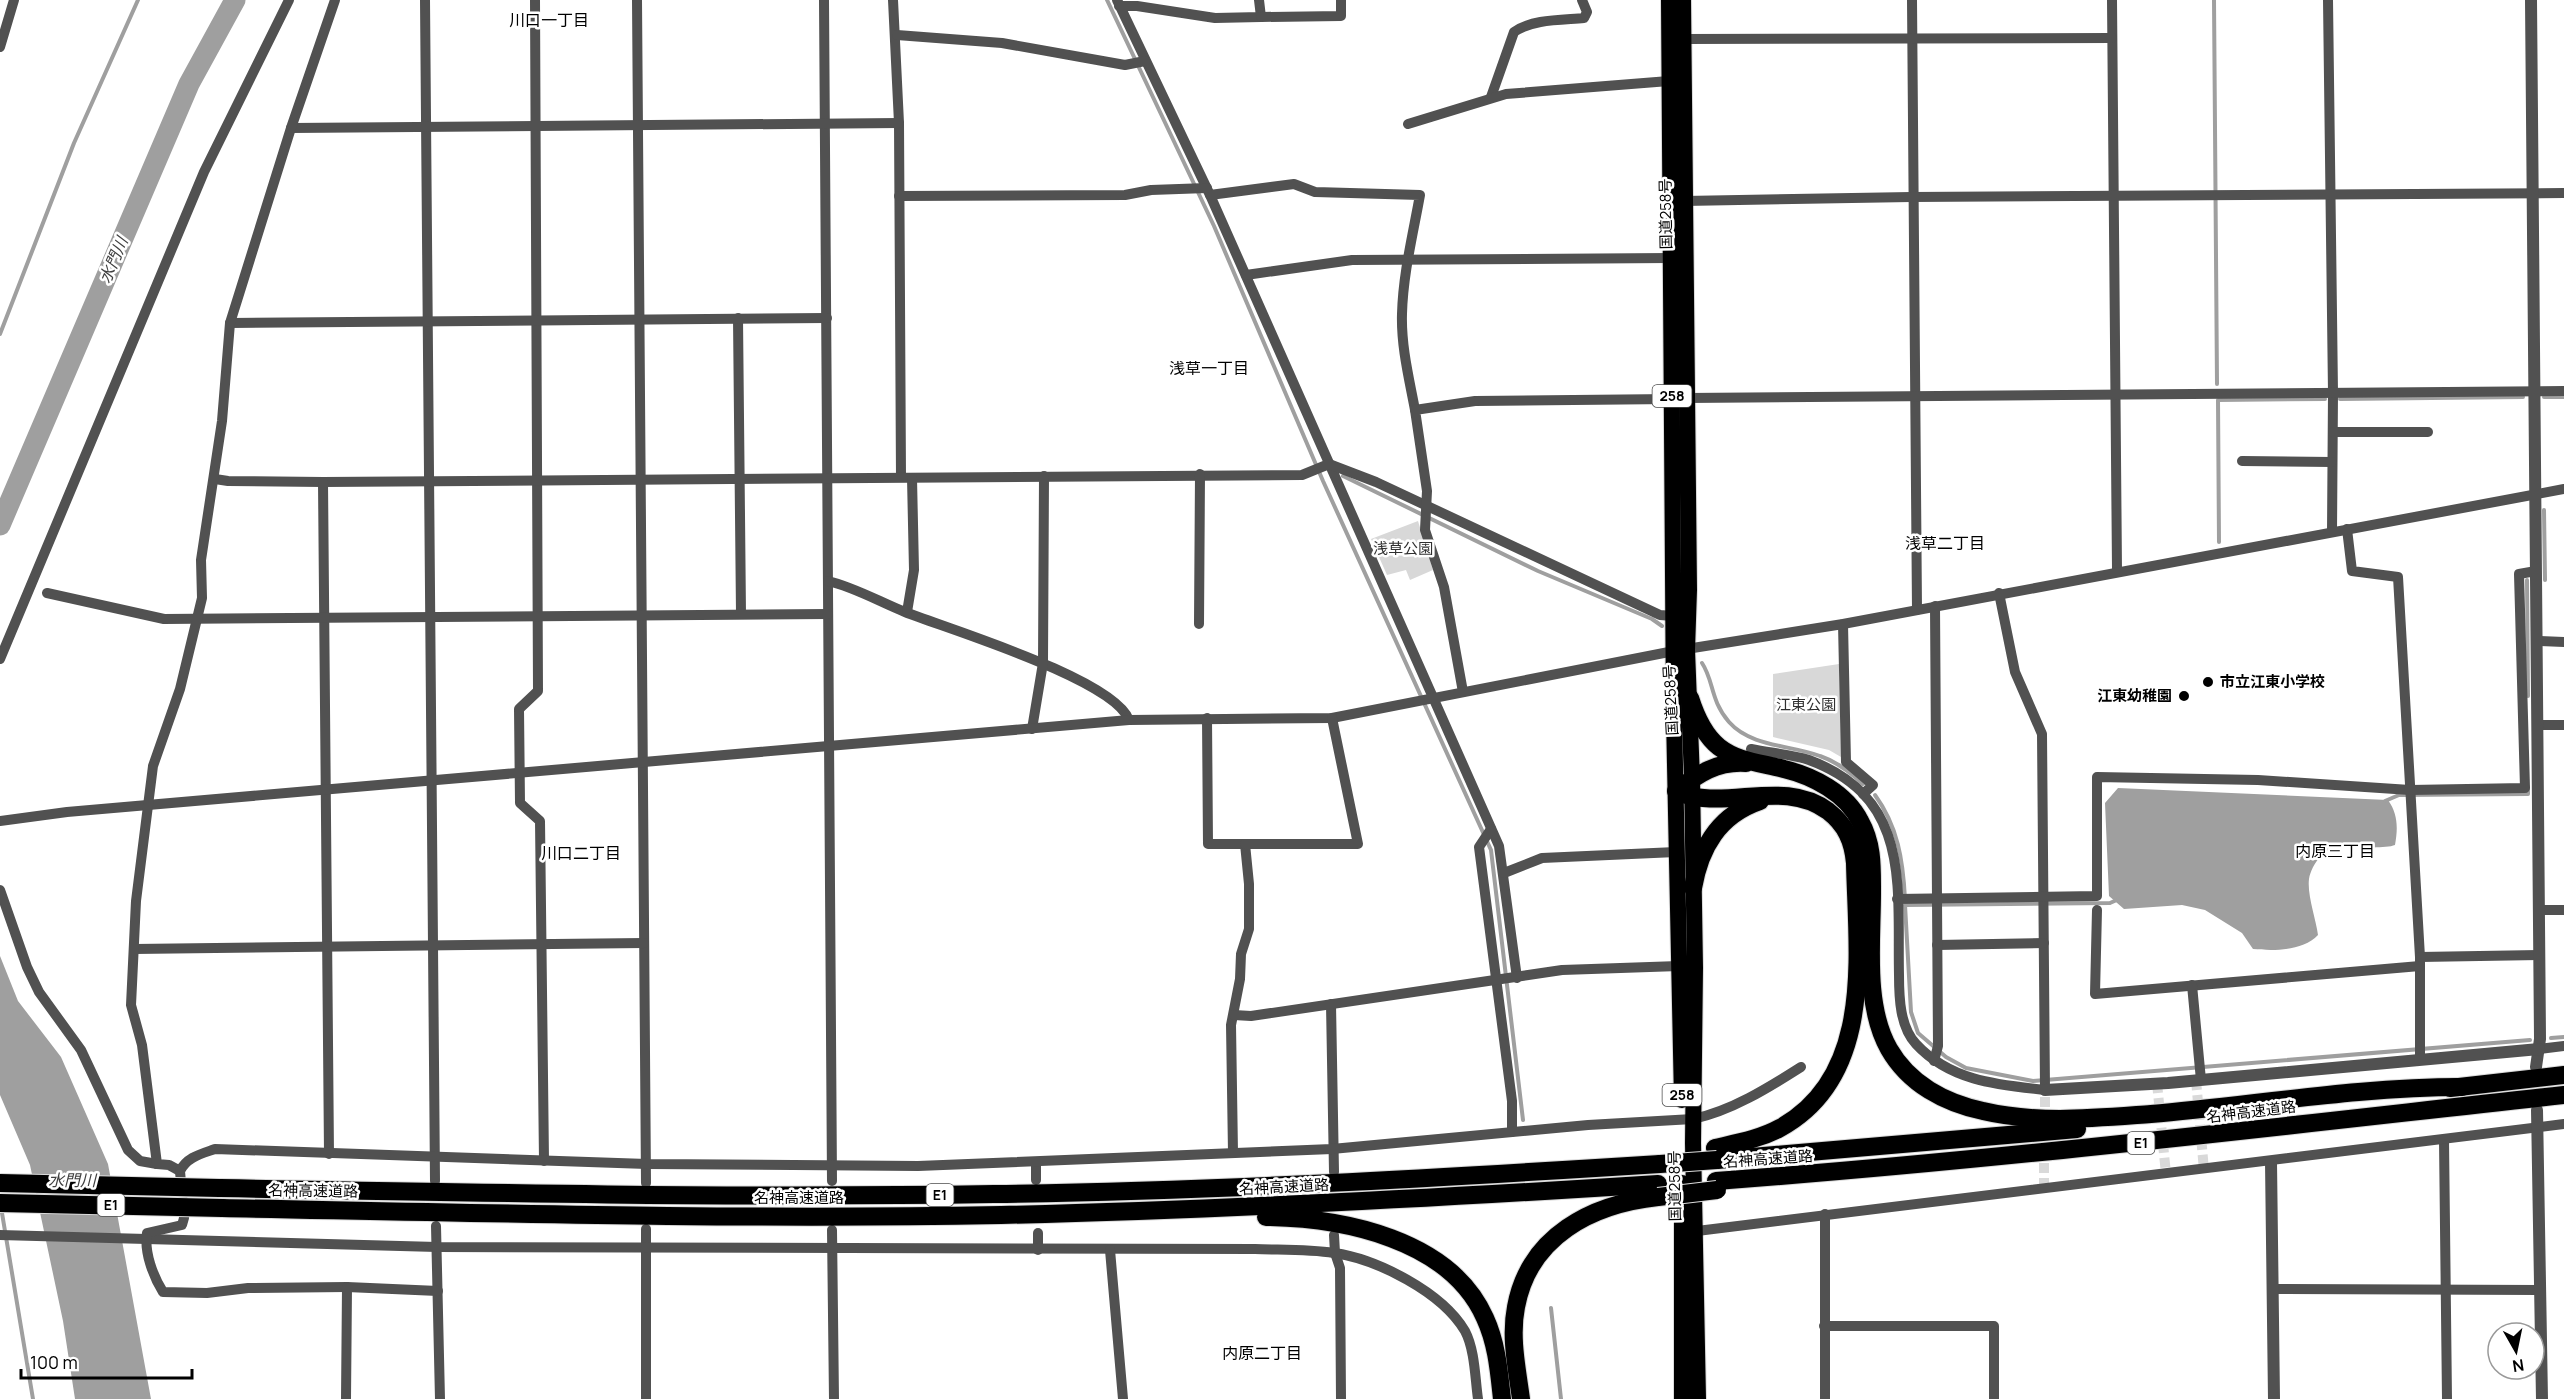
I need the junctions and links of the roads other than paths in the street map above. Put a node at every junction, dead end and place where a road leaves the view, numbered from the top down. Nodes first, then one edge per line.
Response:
1 (14, 0) edge
2 (289, 0) edge
3 (335, 0) edge
4 (425, 0) edge
5 (535, 0) edge
6 (638, 0) edge
7 (824, 0) edge
8 (893, 0) edge
9 (1259, 0) edge
10 (1341, 0) edge
11 (1582, 0) edge
12 (1669, 0) edge
13 (1683, 0) edge
14 (1912, 0) edge
15 (2112, 0) edge
16 (2328, 0) edge
17 (2531, 0) edge
18 (1118, 3) edge
19 (1261, 17) junction
20 (897, 35) junction
21 (2112, 38) junction
22 (1683, 39) junction
23 (1912, 39) junction
24 (0, 47) edge
25 (1139, 62) junction
26 (1669, 81) junction
27 (1491, 97) junction
28 (825, 123) junction
29 (899, 123) junction
30 (638, 124) junction
31 (1408, 124) dead end
32 (536, 126) junction
33 (425, 127) junction
34 (291, 128) junction
35 (1203, 190) junction
36 (2533, 193) junction
37 (2564, 193) edge
38 (2331, 195) junction
39 (899, 196) junction
40 (1911, 196) junction
41 (2114, 197) junction
42 (1684, 201) junction
43 (1671, 258) junction
44 (1408, 261) junction
45 (1246, 275) junction
46 (639, 318) junction
47 (738, 318) junction
48 (826, 318) junction
49 (536, 319) junction
50 (428, 320) junction
51 (230, 322) junction
52 (2534, 391) junction
53 (2564, 391) edge
54 (2333, 393) junction
55 (2117, 395) junction
56 (1915, 397) junction
57 (1679, 398) junction
58 (1415, 410) junction
59 (2333, 432) junction
60 (2428, 432) dead end
61 (2242, 461) dead end
62 (2332, 462) junction
63 (1321, 466) junction
64 (1200, 474) junction
65 (1044, 476) junction
66 (827, 477) junction
67 (741, 478) junction
68 (906, 478) junction
69 (215, 479) junction
70 (429, 480) junction
71 (537, 480) junction
72 (641, 480) junction
73 (323, 482) junction
74 (2564, 489) edge
75 (2535, 494) junction
76 (1425, 513) junction
77 (2347, 529) junction
78 (2332, 532) junction
79 (2117, 570) junction
80 (2536, 571) junction
81 (828, 581) junction
82 (47, 593) dead end
83 (1999, 593) junction
84 (1935, 606) junction
85 (1917, 610) junction
86 (907, 612) junction
87 (741, 614) junction
88 (828, 614) junction
89 (539, 615) junction
90 (1673, 616) junction
91 (428, 617) junction
92 (642, 617) junction
93 (326, 618) junction
94 (197, 619) junction
95 (1199, 624) dead end
96 (1843, 624) junction
97 (2537, 641) junction
98 (2564, 642) edge
99 (1680, 651) junction
100 (0, 659) edge
101 (1043, 663) junction
102 (1463, 692) junction
103 (1690, 698) junction
104 (1425, 699) junction
105 (1207, 718) junction
106 (1332, 718) junction
107 (1129, 720) junction
108 (2538, 725) junction
109 (2564, 725) edge
110 (1032, 729) junction
111 (828, 747) junction
112 (1754, 756) junction
113 (643, 764) junction
114 (519, 775) junction
115 (1692, 778) junction
116 (433, 782) junction
117 (326, 790) junction
118 (2410, 793) junction
119 (1863, 794) junction
120 (1684, 795) junction
121 (1785, 795) junction
122 (149, 805) junction
123 (0, 821) edge
124 (1487, 834) junction
125 (1245, 844) junction
126 (1677, 852) junction
127 (1504, 873) junction
128 (1693, 888) junction
129 (0, 890) edge
130 (1902, 899) junction
131 (2044, 901) junction
132 (1937, 902) junction
133 (2097, 910) dead end
134 (2538, 910) junction
135 (2564, 910) edge
136 (645, 943) junction
137 (2044, 943) junction
138 (541, 945) junction
139 (1937, 945) junction
140 (434, 947) junction
141 (327, 948) junction
142 (134, 949) junction
143 (2538, 955) junction
144 (2420, 962) junction
145 (1679, 966) junction
146 (1507, 980) junction
147 (2192, 986) junction
148 (1331, 1004) junction
149 (1234, 1015) junction
150 (2564, 1046) edge
151 (2539, 1049) junction
152 (2420, 1052) junction
153 (1936, 1054) junction
154 (1801, 1067) dead end
155 (2536, 1067) dead end
156 (2200, 1071) junction
157 (2564, 1075) edge
158 (2045, 1083) junction
159 (2462, 1087) junction
160 (2564, 1095) edge
161 (2536, 1110) dead end
162 (1687, 1119) junction
163 (2564, 1124) edge
164 (2538, 1127) junction
165 (1512, 1132) junction
166 (2444, 1140) junction
167 (1332, 1149) junction
168 (1233, 1153) junction
169 (329, 1154) junction
170 (1716, 1154) junction
171 (434, 1158) junction
172 (544, 1161) junction
173 (1036, 1162) junction
174 (2271, 1162) junction
175 (157, 1164) junction
176 (647, 1164) junction
177 (832, 1164) junction
178 (180, 1171) junction
179 (1334, 1172) dead end
180 (1036, 1180) dead end
181 (435, 1181) dead end
182 (832, 1181) dead end
183 (0, 1183) edge
184 (646, 1183) dead end
185 (1658, 1191) junction
186 (0, 1203) edge
187 (1825, 1214) junction
188 (860, 1216) junction
189 (436, 1226) dead end
190 (645, 1229) dead end
191 (832, 1230) dead end
192 (1688, 1232) junction
193 (1038, 1233) dead end
194 (0, 1235) edge
195 (1334, 1235) dead end
196 (146, 1239) junction
197 (436, 1247) junction
198 (646, 1248) junction
199 (833, 1248) junction
200 (1038, 1250) junction
201 (1110, 1250) junction
202 (1335, 1253) junction
203 (347, 1287) junction
204 (2272, 1289) junction
205 (2446, 1289) junction
206 (2540, 1290) junction
207 (438, 1291) junction
208 (1824, 1326) junction
209 (346, 1399) edge
210 (440, 1399) edge
211 (646, 1399) edge
212 (834, 1399) edge
213 (1123, 1399) edge
214 (1341, 1399) edge
215 (1478, 1399) edge
216 (1502, 1399) edge
217 (1521, 1399) edge
218 (1682, 1399) edge
219 (1698, 1399) edge
220 (1825, 1399) edge
221 (1994, 1399) edge
222 (2274, 1399) edge
223 (2447, 1399) edge
224 (2542, 1399) edge

1 - 24 street
2 - 100 street
3 - 34 street
4 - 33 street
5 - 32 street
6 - 30 street
7 - 28 street
8 - 20 street
9 - 19 street
10 - 19 street
11 - 27 street
12 - 26 highway, 国道258号 / 258
13 - 22 highway, 国道258号 / 258
14 - 23 street
15 - 21 street
16 - 38 street
17 - 36 street
18 - 19 street
18 - 25 street
20 - 25 street
20 - 29 street
21 - 23 street
21 - 41 street
22 - 23 street
22 - 42 highway, 国道258号 / 258
23 - 40 street
25 - 35 street
26 - 27 street
26 - 43 highway, 国道258号 / 258
27 - 31 street
28 - 29 street
28 - 30 street
28 - 48 street
29 - 39 street
30 - 32 street
30 - 46 street
32 - 33 street
32 - 49 street
33 - 34 street
33 - 50 street
34 - 51 street
35 - 39 street
35 - 44 street
35 - 45 street
36 - 37 street
36 - 38 street
36 - 52 street
38 - 41 street
38 - 54 street
39 - 68 street
40 - 41 street
40 - 42 street
40 - 56 street
41 - 55 street
42 - 57 highway, 国道258号 / 258
43 - 44 street
43 - 57 highway, 国道258号 / 258
44 - 45 street
44 - 58 street
45 - 63 street
46 - 47 street
46 - 49 street
46 - 72 street
47 - 48 street
47 - 67 street
48 - 66 street
49 - 50 street
49 - 71 street
50 - 51 street
50 - 70 street
51 - 69 street
52 - 53 street
52 - 54 street
52 - 75 street
54 - 55 street
54 - 59 street
55 - 56 street
55 - 79 street
56 - 57 street
56 - 85 street
57 - 58 street
57 - 90 highway, 国道258号 / 258
57 - 99 highway, 国道258号 / 258
58 - 76 street
59 - 60 street
59 - 62 street
61 - 62 street
62 - 78 street
63 - 64 street
63 - 76 street
63 - 104 street
64 - 65 street
64 - 95 street
65 - 68 street
65 - 101 street
66 - 67 street
66 - 68 street
66 - 81 street
67 - 72 street
67 - 87 street
68 - 86 street
69 - 73 street
69 - 94 street
70 - 71 street
70 - 73 street
70 - 91 street
71 - 72 street
71 - 89 street
72 - 92 street
73 - 93 street
74 - 75 street
75 - 77 street
75 - 80 street
76 - 90 street
76 - 102 street
77 - 78 street
77 - 118 street
78 - 79 street
79 - 83 street
80 - 97 street
80 - 118 street
81 - 86 street
81 - 88 street
82 - 94 street
83 - 84 street
83 - 131 street
84 - 85 street
84 - 132 street
85 - 96 street
86 - 101 street
87 - 88 street
87 - 92 street
88 - 111 street
89 - 91 street
89 - 92 street
89 - 114 street
90 - 99 highway, 国道258号 / 258
91 - 93 street
91 - 116 street
92 - 113 street
93 - 94 street
93 - 117 street
94 - 122 street
96 - 99 street
96 - 119 street
97 - 98 street
97 - 108 street
99 - 102 street
99 - 103 highway, 国道258号 / 258
99 - 120 highway, 国道258号 / 258
101 - 107 street
101 - 110 street
102 - 104 street
103 - 112 highway
103 - 115 highway, 国道258号 / 258
104 - 106 street
104 - 124 street
105 - 106 street
105 - 107 street
105 - 125 street
106 - 125 street
107 - 110 street
108 - 109 street
108 - 134 street
110 - 111 street
111 - 113 street
111 - 177 street
112 - 115 highway
112 - 119 street
112 - 159 highway
113 - 114 street
113 - 136 street
114 - 116 street
114 - 138 street
115 - 120 highway
116 - 117 street
116 - 140 street
117 - 122 street
117 - 141 street
118 - 131 street
118 - 144 street
119 - 130 street
120 - 121 highway
120 - 126 highway, 国道258号 / 258
120 - 128 highway, 国道258号 / 258
121 - 128 highway
121 - 170 highway
122 - 123 street
122 - 142 street
124 - 127 street
124 - 146 street
125 - 149 street
126 - 127 street
126 - 145 highway, 国道258号 / 258
127 - 146 street
128 - 162 highway, 国道258号 / 258
129 - 175 street
130 - 132 street
130 - 153 street
131 - 132 street
131 - 137 street
132 - 139 street
133 - 147 street
134 - 135 street
134 - 143 street
136 - 138 street
136 - 176 street
137 - 139 street
137 - 158 street
138 - 140 street
138 - 172 street
139 - 153 street
140 - 141 street
140 - 171 street
141 - 142 street
141 - 169 street
142 - 175 street
143 - 144 street
143 - 151 street
144 - 147 street
144 - 152 street
145 - 146 street
145 - 162 highway, 国道258号 / 258
146 - 148 street
146 - 165 street
147 - 156 street
148 - 149 street
148 - 167 street
149 - 168 street
150 - 151 street
151 - 152 street
151 - 155 street
152 - 156 street
153 - 158 street
154 - 162 street
156 - 158 street
157 - 159 highway, 名神高速道路 / E1
159 - 170 highway, 名神高速道路 / E1
160 - 185 highway, 名神高速道路 / E1
161 - 164 street
162 - 165 street
162 - 192 highway, 国道258号 / 258
163 - 164 street
164 - 166 street
164 - 206 street
165 - 167 street
166 - 174 street
166 - 205 street
167 - 168 street
167 - 179 street
168 - 173 street
169 - 171 street
169 - 178 street
170 - 183 highway, 名神高速道路 / E1, bridge
171 - 172 street
171 - 181 street
172 - 176 street
173 - 177 street
173 - 180 street
174 - 187 street
174 - 204 street
175 - 178 street
176 - 177 street
176 - 184 street
177 - 182 street
178 - 196 street
185 - 188 highway, 名神高速道路 / E1
185 - 217 highway
186 - 188 highway, 名神高速道路 / E1, bridge
187 - 192 street
187 - 208 street
188 - 216 highway
189 - 197 street
190 - 198 street
191 - 199 street
192 - 218 highway, 国道258号 / 258
192 - 219 highway, 国道258号 / 258
193 - 200 street
194 - 196 street
195 - 202 street
196 - 197 street
196 - 203 street
197 - 198 street
197 - 207 street
198 - 199 street
198 - 211 street
199 - 200 street
199 - 212 street
200 - 201 street
201 - 202 street
201 - 213 street
202 - 214 street
202 - 215 street
203 - 207 street
203 - 209 street
204 - 205 street
204 - 222 street
205 - 206 street
205 - 223 street
206 - 224 street
207 - 210 street
208 - 220 street
208 - 221 street

